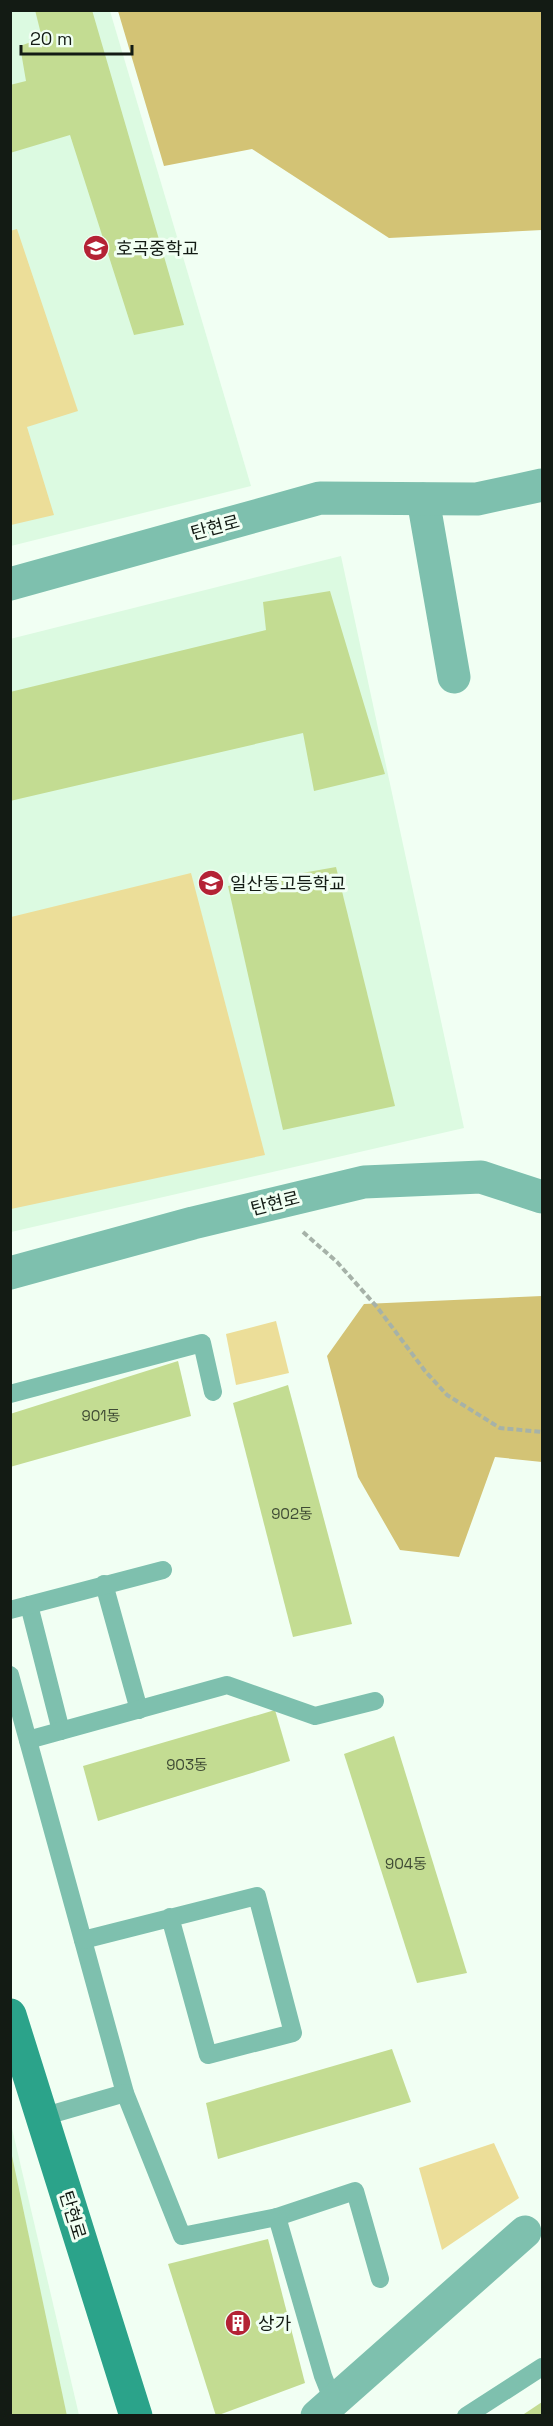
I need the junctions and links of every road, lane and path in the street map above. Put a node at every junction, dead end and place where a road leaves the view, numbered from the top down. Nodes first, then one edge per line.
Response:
1 (543, 485) edge
2 (423, 499) junction
3 (10, 584) edge
4 (453, 677) dead end
5 (543, 1197) edge
6 (298, 1228) dead end
7 (10, 1274) edge
8 (213, 1392) dead end
9 (10, 1394) edge
10 (543, 1432) edge
11 (163, 1570) dead end
12 (104, 1584) junction
13 (29, 1605) junction
14 (10, 1610) edge
15 (10, 1675) edge
16 (375, 1701) dead end
17 (139, 1710) junction
18 (61, 1731) junction
19 (28, 1740) junction
20 (170, 1917) junction
21 (83, 1940) junction
22 (10, 2015) edge
23 (125, 2093) junction
24 (42, 2116) junction
25 (277, 2217) junction
26 (534, 2236) edge
27 (380, 2279) dead end
28 (543, 2367) edge
29 (325, 2408) edge
30 (136, 2415) edge
31 (466, 2415) edge

1 - 2 street, 탄현로
2 - 3 street, 탄현로
2 - 4 street
5 - 7 street, 탄현로
6 - 10 path
8 - 9 lane
11 - 12 lane
12 - 13 lane
12 - 17 lane
13 - 14 lane
13 - 18 lane
15 - 19 lane
16 - 17 lane
17 - 18 lane
18 - 19 lane
19 - 21 lane
20 - 20 lane
20 - 21 lane
21 - 23 lane
22 - 24 main road, 탄현로
23 - 24 lane
23 - 25 lane
24 - 30 main road, 탄현로
25 - 27 lane
25 - 29 lane
26 - 29 street
28 - 31 lane

